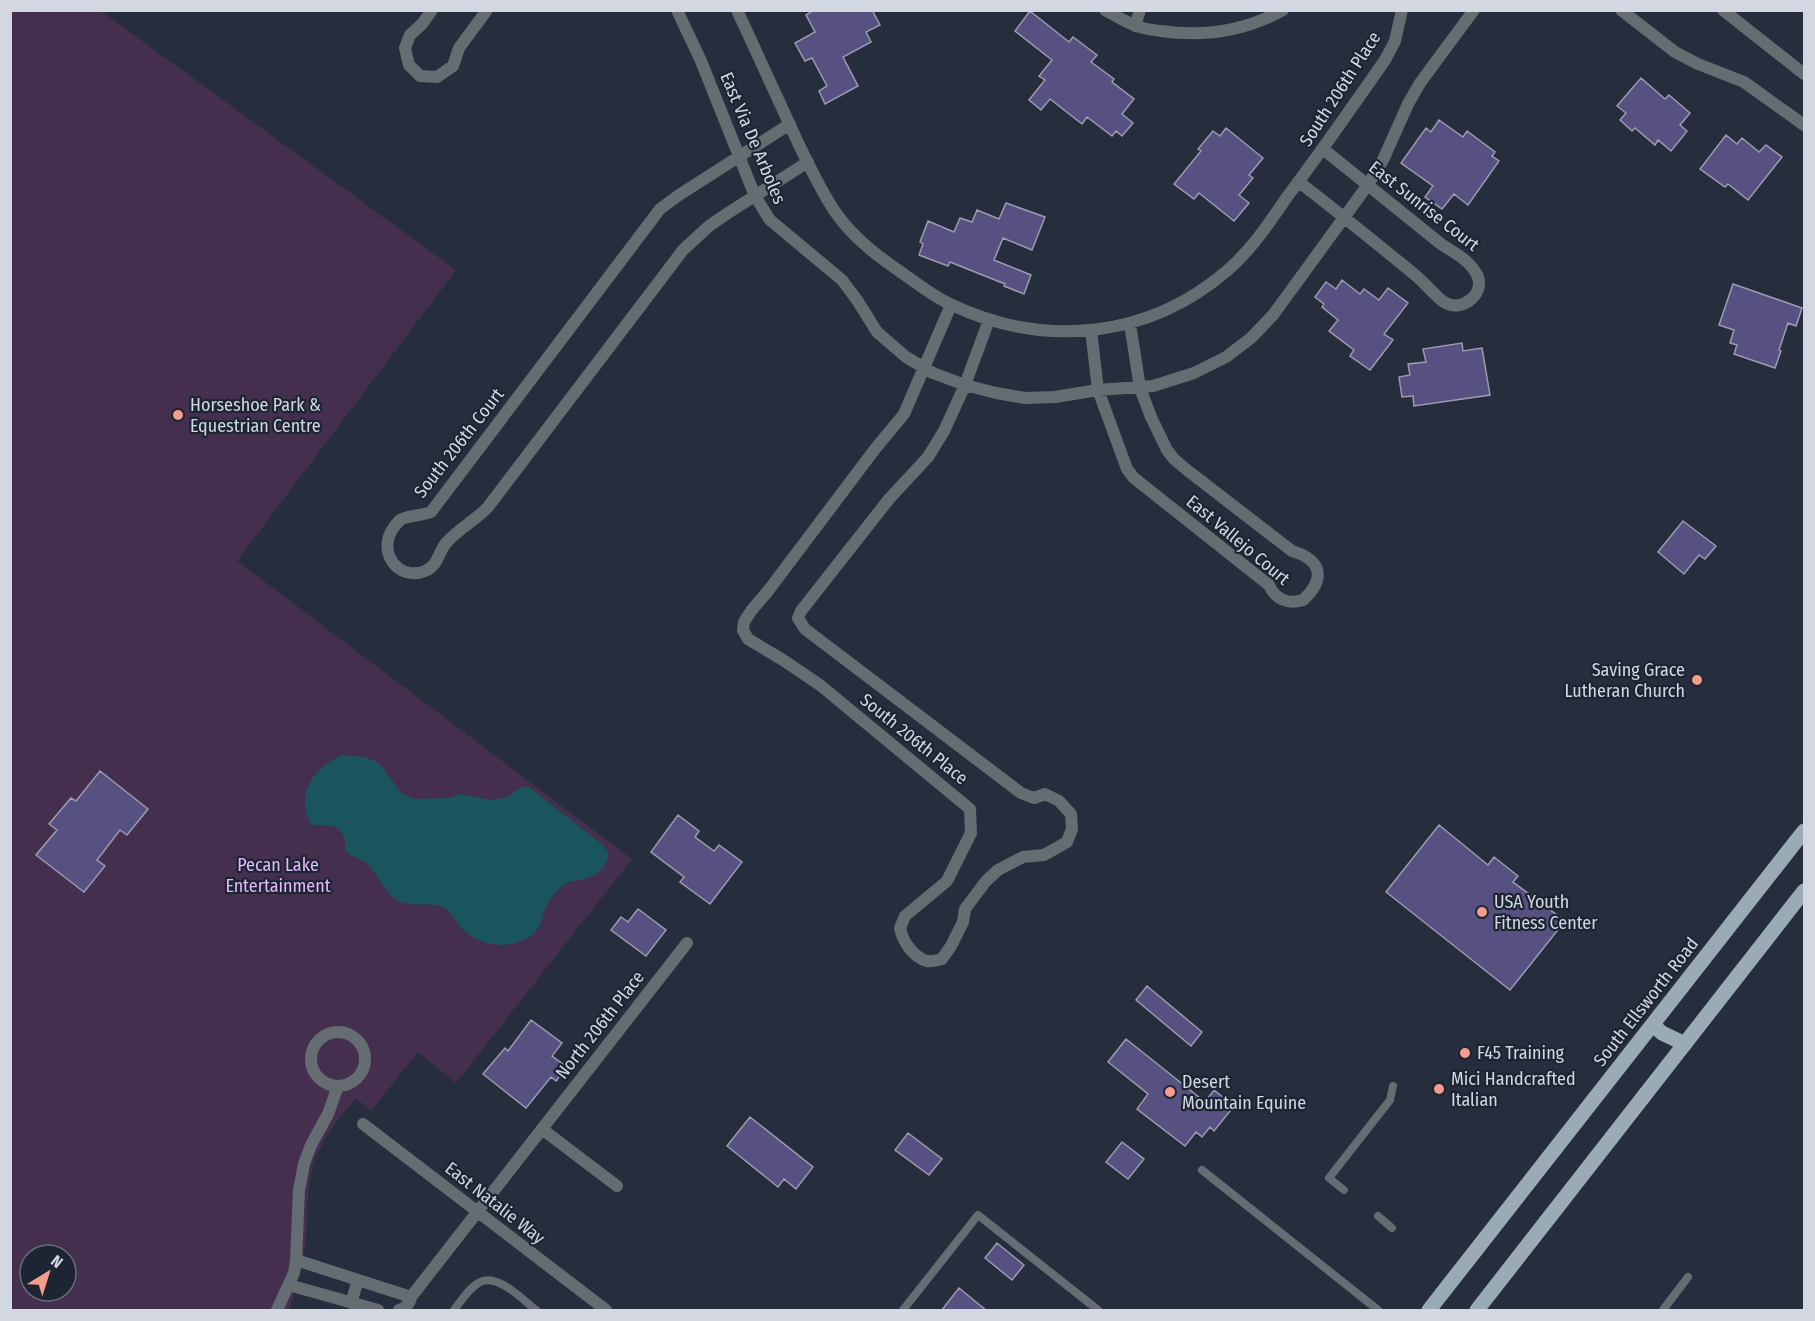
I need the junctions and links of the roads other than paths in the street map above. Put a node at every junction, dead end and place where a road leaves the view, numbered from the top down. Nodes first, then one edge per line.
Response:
1 (432, 10) edge
2 (488, 10) edge
3 (677, 10) edge
4 (737, 10) edge
5 (1105, 10) edge
6 (1140, 10) edge
7 (1283, 10) edge
8 (1402, 10) edge
9 (1474, 10) edge
10 (1621, 10) edge
11 (1723, 10) edge
12 (1135, 26) junction
13 (1804, 75) edge
14 (789, 124) junction
15 (1804, 125) edge
16 (1323, 149) junction
17 (739, 157) junction
18 (808, 162) junction
19 (1299, 182) junction
20 (1367, 186) junction
21 (755, 196) junction
22 (1344, 218) junction
23 (951, 305) junction
24 (989, 320) junction
25 (1130, 324) junction
26 (1091, 330) junction
27 (924, 368) junction
28 (965, 386) junction
29 (1140, 388) junction
30 (1098, 390) junction
31 (1804, 831) edge
32 (1804, 891) edge
33 (687, 943) dead end
34 (1653, 1025) junction
35 (1684, 1044) junction
36 (338, 1086) junction
37 (1393, 1086) dead end
38 (363, 1124) dead end
39 (542, 1129) junction
40 (1202, 1170) dead end
41 (617, 1186) dead end
42 (1344, 1190) dead end
43 (477, 1212) junction
44 (1378, 1216) dead end
45 (1392, 1228) dead end
46 (296, 1260) junction
47 (1688, 1277) dead end
48 (358, 1280) junction
49 (289, 1285) junction
50 (411, 1297) junction
51 (351, 1303) junction
52 (277, 1311) edge
53 (378, 1311) edge
54 (399, 1311) edge
55 (454, 1311) edge
56 (536, 1311) edge
57 (606, 1311) edge
58 (903, 1311) edge
59 (1098, 1311) edge
60 (1378, 1311) edge
61 (1429, 1311) edge
62 (1477, 1311) edge
63 (1663, 1311) edge

1 - 2 street
3 - 17 street, East Via De Arboles
4 - 14 street, East Via De Arboles
5 - 12 street
6 - 12 street
7 - 12 street
8 - 16 street, South 206th Place
9 - 20 street
10 - 15 street
11 - 13 street
14 - 17 street, South 206th Court
14 - 18 street, East Via De Arboles
16 - 19 street, South 206th Place
16 - 20 street, East Sunrise Court
17 - 21 street, East Via De Arboles
17 - 21 street, South 206th Court
18 - 21 street, South 206th Court
18 - 23 street, East Via De Arboles
19 - 22 street, East Sunrise Court
19 - 25 street, East Via De Arboles
20 - 22 street
20 - 22 street, East Sunrise Court
21 - 27 street, East Via De Arboles
22 - 29 street, East Via De Arboles
23 - 24 street, East Via De Arboles
23 - 27 street
24 - 26 street, East Via De Arboles
24 - 28 street
25 - 26 street, East Via De Arboles
25 - 29 street, East Vallejo Court
26 - 30 street, East Vallejo Court
27 - 28 street, East Via De Arboles
27 - 28 street, South 206th Place
28 - 30 street, East Via De Arboles
29 - 30 street, East Via De Arboles
29 - 30 street, East Vallejo Court
31 - 34 main road, South Ellsworth Road
32 - 35 main road
33 - 39 street, North 206th Place
34 - 35 main road
34 - 61 main road, South Ellsworth Road
35 - 62 main road
36 - 36 street
36 - 46 street
37 - 42 lane
38 - 43 street, East Natalie Way
39 - 41 street
39 - 43 street
40 - 60 lane
43 - 50 street
43 - 57 street, East Natalie Way
44 - 45 lane
46 - 48 street
46 - 49 street
47 - 63 lane
48 - 50 street
48 - 51 street
49 - 51 street
49 - 52 street
50 - 54 street
51 - 53 street
55 - 56 lane
58 - 59 lane

